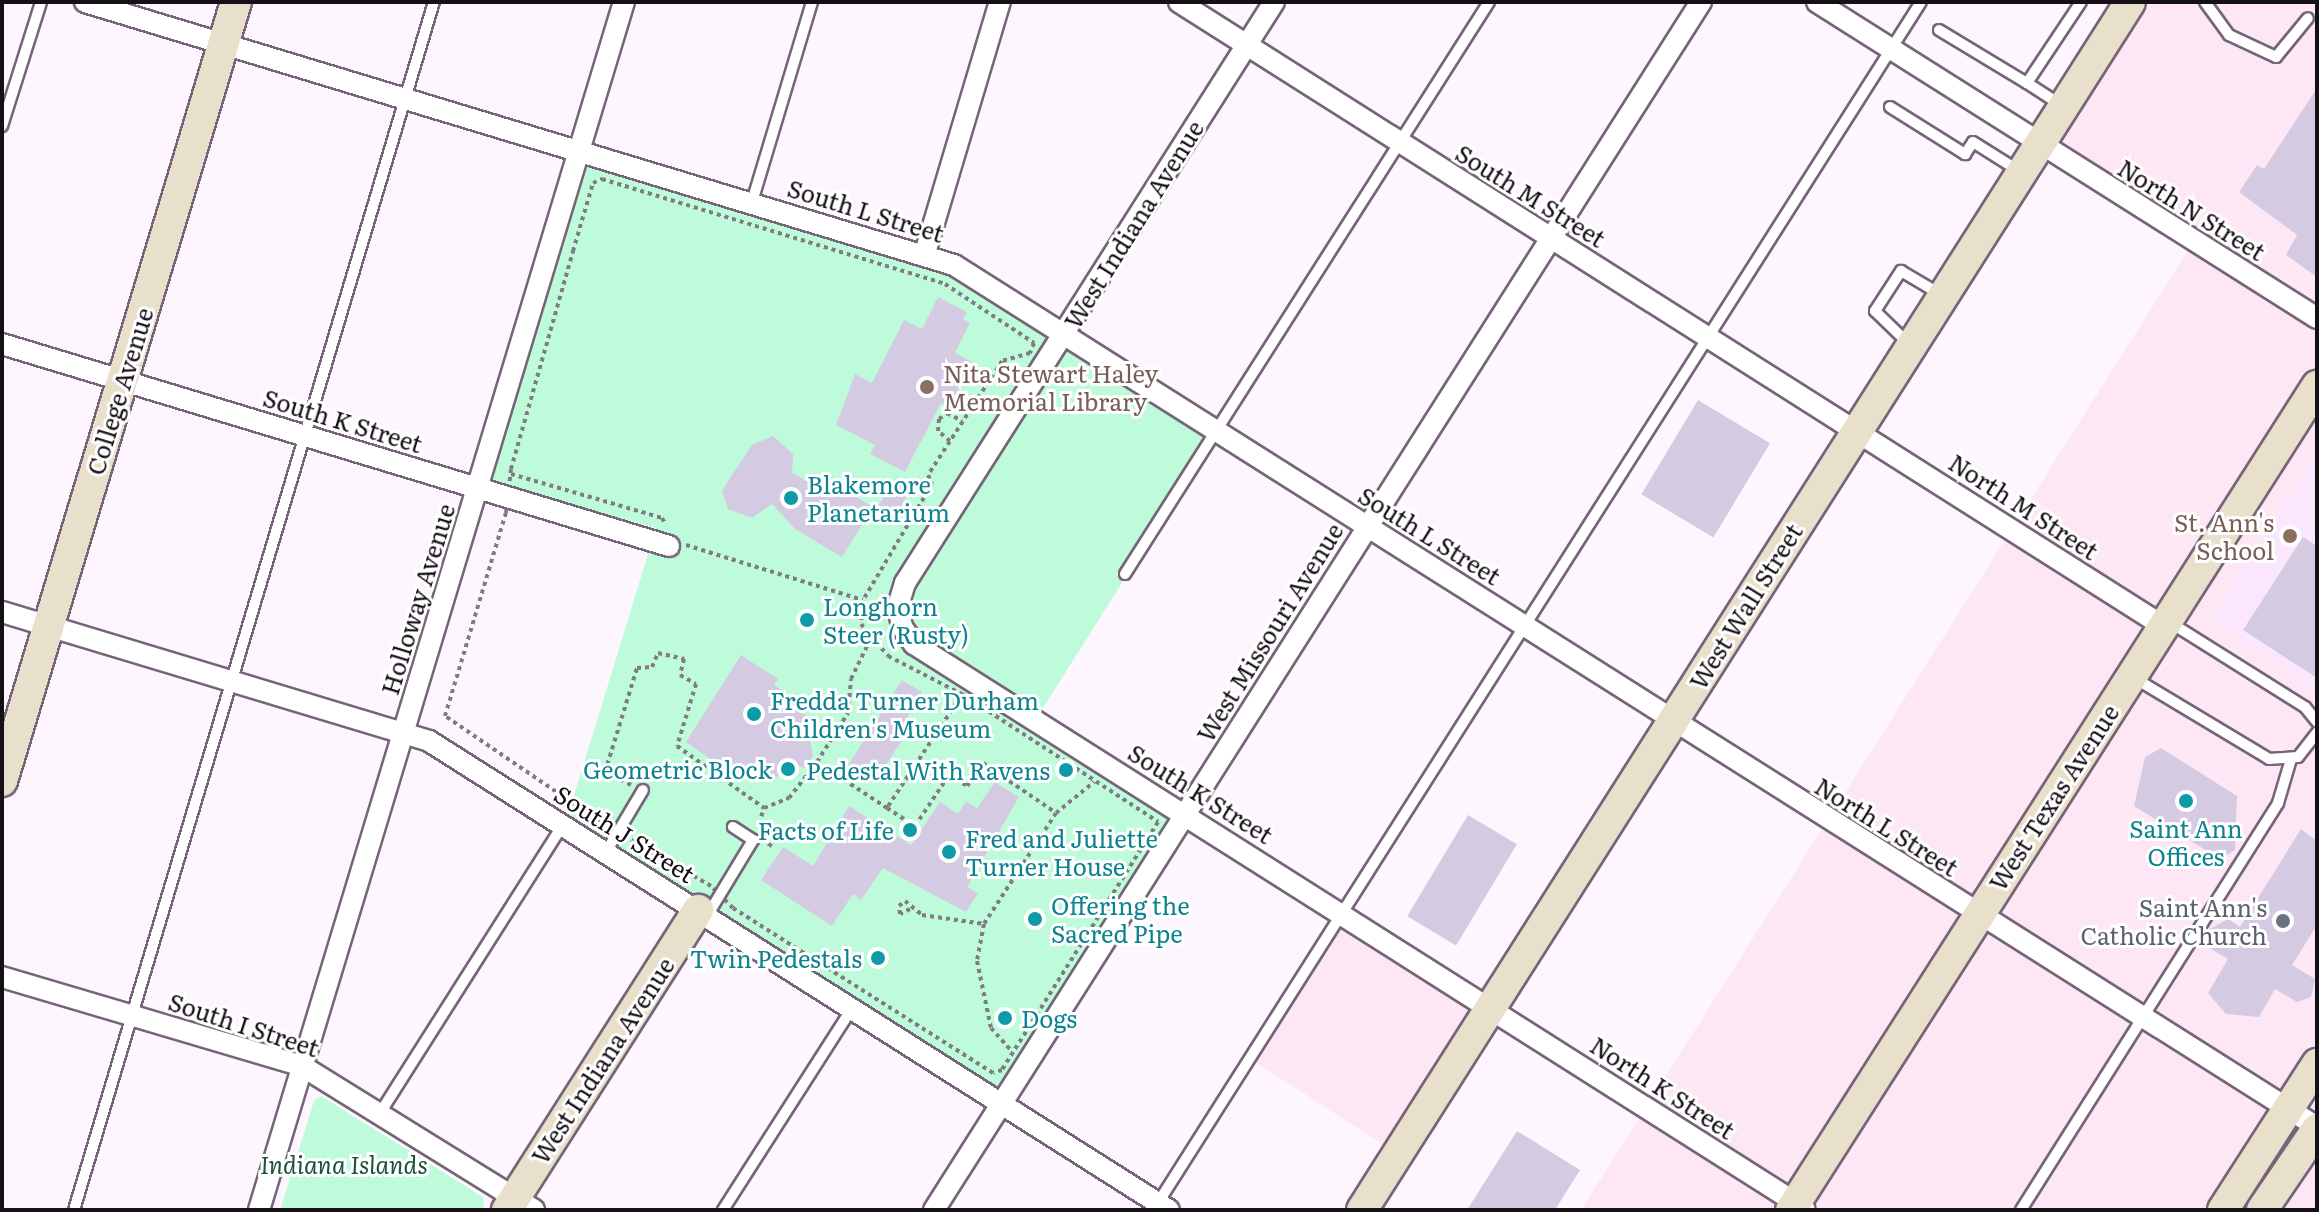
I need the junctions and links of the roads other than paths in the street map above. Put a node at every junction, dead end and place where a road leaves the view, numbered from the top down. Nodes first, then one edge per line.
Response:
1 (41, 2) edge
2 (85, 2) edge
3 (236, 2) edge
4 (434, 2) edge
5 (624, 2) edge
6 (812, 2) edge
7 (1000, 2) edge
8 (1179, 2) edge
9 (1274, 2) edge
10 (1489, 2) edge
11 (1701, 2) edge
12 (1817, 2) edge
13 (1921, 2) edge
14 (2081, 2) edge
15 (2205, 2) edge
16 (2123, 4) edge
17 (2308, 18) dead end
18 (1939, 30) dead end
19 (223, 44) junction
20 (1246, 45) junction
21 (1891, 49) junction
22 (2027, 83) junction
23 (405, 99) junction
24 (2062, 106) junction
25 (1890, 107) dead end
26 (2, 126) edge
27 (1401, 143) junction
28 (2039, 143) junction
29 (579, 151) junction
30 (2021, 172) junction
31 (752, 202) junction
32 (1550, 238) junction
33 (925, 253) junction
34 (1942, 295) junction
35 (2317, 317) edge
36 (1062, 335) junction
37 (1707, 337) junction
38 (2, 344) edge
39 (1911, 345) junction
40 (123, 380) junction
41 (2317, 386) edge
42 (1856, 431) junction
43 (1217, 432) junction
44 (306, 435) junction
45 (477, 488) junction
46 (1368, 526) junction
47 (669, 546) dead end
48 (1125, 574) dead end
49 (2, 612) edge
50 (898, 612) joint
51 (2165, 623) junction
52 (1524, 626) junction
53 (49, 627) junction
54 (2130, 676) junction
55 (230, 682) junction
56 (1673, 720) junction
57 (2317, 722) edge
58 (2317, 733) edge
59 (403, 735) junction
60 (2291, 759) junction
61 (2, 781) edge
62 (643, 790) dead end
63 (1185, 814) junction
64 (563, 825) junction
65 (733, 827) dead end
66 (606, 852) junction
67 (707, 908) junction
68 (1341, 913) junction
69 (1977, 914) junction
70 (2, 977) edge
71 (852, 1008) junction
72 (1490, 1008) junction
73 (132, 1015) junction
74 (2143, 1018) junction
75 (2317, 1064) edge
76 (302, 1066) junction
77 (1001, 1103) junction
78 (2288, 1109) junction
79 (380, 1113) junction
80 (2317, 1128) edge
81 (519, 1206) edge
82 (1160, 1208) edge
83 (1798, 1208) edge
84 (74, 1210) edge
85 (259, 1210) edge
86 (723, 1210) edge
87 (934, 1210) edge
88 (1362, 1210) edge
89 (2021, 1210) edge
90 (2223, 1210) edge
91 (2262, 1210) edge

1 - 26 lane
2 - 19 street, South L Street
3 - 19 street, College Avenue
4 - 23 lane
5 - 29 street, Holloway Avenue
6 - 31 lane
7 - 33 street
8 - 20 street, South M Street
9 - 20 street, West Indiana Avenue
10 - 27 lane
11 - 32 street, West Missouri Avenue
12 - 21 street, North N Street
13 - 21 lane
14 - 22 lane
15 - 17 lane
16 - 24 street, West Wall Street
18 - 22 lane
19 - 23 street, South L Street
19 - 40 street, College Avenue
20 - 27 street, South M Street
20 - 36 street, West Indiana Avenue
21 - 28 street, North N Street
21 - 37 lane
22 - 24 lane
23 - 29 street, South L Street
23 - 44 lane
24 - 28 street, West Wall Street
25 - 30 lane
27 - 32 street, South M Street
27 - 43 lane
28 - 30 street, West Wall Street
28 - 35 street, North N Street
29 - 31 street, South L Street
29 - 45 street, Holloway Avenue
30 - 34 street, West Wall Street
31 - 33 street, South L Street
32 - 37 street, South M Street
32 - 46 street, West Missouri Avenue
33 - 36 street, South L Street
34 - 39 street, West Wall Street
34 - 39 lane
36 - 43 street, South L Street
36 - 50 street, West Indiana Avenue
37 - 42 street, South M Street
37 - 52 lane
38 - 40 street, South K Street
39 - 42 street, West Wall Street
40 - 44 street, South K Street
40 - 53 street, College Avenue
41 - 51 street, West Texas Avenue
42 - 51 street, North M Street
42 - 56 street, West Wall Street
43 - 46 street, South L Street
43 - 48 lane
44 - 45 street, South K Street
44 - 55 lane
45 - 47 street, South K Street
45 - 59 street, Holloway Avenue
46 - 52 street, South L Street
46 - 63 street, West Missouri Avenue
49 - 53 street, South J Street
50 - 63 street, South K Street
51 - 54 street, West Texas Avenue
51 - 57 lane
52 - 56 street, South L Street
52 - 68 lane
53 - 55 street, South J Street
53 - 61 street, College Avenue
54 - 60 lane
54 - 69 street, West Texas Avenue
55 - 59 street, South J Street
55 - 73 lane
56 - 69 street, North L Street
56 - 72 street, West Wall Street
58 - 60 lane
59 - 64 street, South J Street
59 - 76 street, Holloway Avenue
60 - 74 lane
62 - 66 lane
63 - 68 street, South K Street
63 - 77 street, West Missouri Avenue
64 - 66 street, South J Street
64 - 79 lane
65 - 67 lane
66 - 67 street, South J Street
67 - 71 street, South J Street
67 - 81 street, West Indiana Avenue
68 - 72 street, South K Street
68 - 82 lane
69 - 74 street, North L Street
69 - 83 street, West Texas Avenue
70 - 73 street, South I Street
71 - 77 street, South J Street
71 - 86 lane
72 - 83 street, North K Street
72 - 88 street, West Wall Street
73 - 76 street, South I Street
73 - 84 lane
74 - 78 street, North L Street
74 - 89 lane
75 - 78 street
76 - 79 street, South I Street
76 - 85 street, Holloway Avenue
77 - 82 street, South J Street
77 - 87 street, West Missouri Avenue
78 - 80 street, North L Street
78 - 90 street
79 - 81 street, South I Street
80 - 91 street

